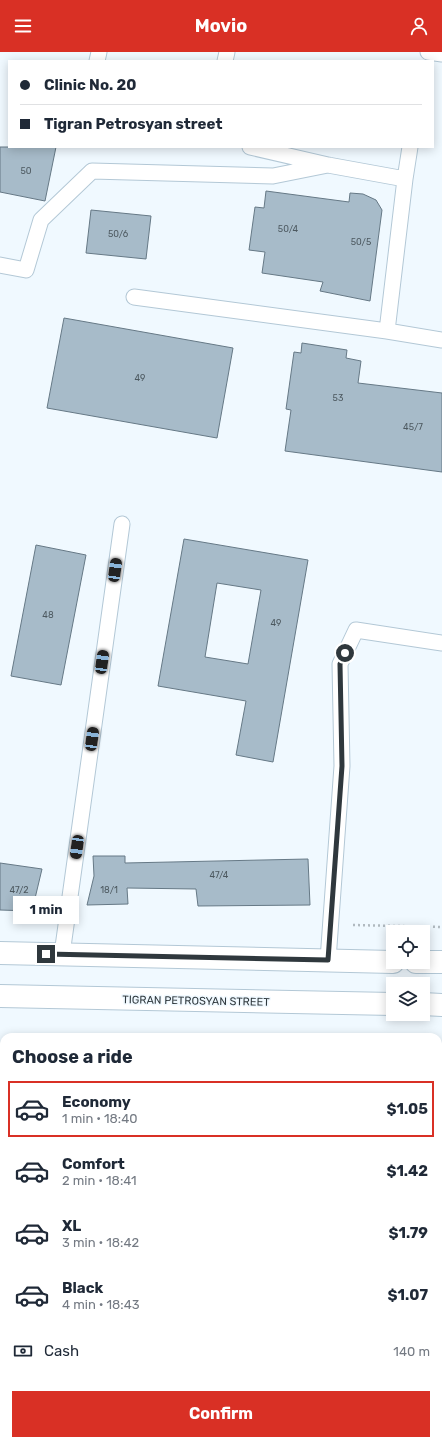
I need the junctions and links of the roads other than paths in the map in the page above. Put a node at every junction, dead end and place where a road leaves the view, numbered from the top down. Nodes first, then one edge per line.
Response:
1 (428, 52) edge
2 (442, 54) edge
3 (254, 148) edge
4 (410, 148) edge
5 (328, 165) junction
6 (405, 179) junction
7 (0, 265) edge
8 (134, 297) dead end
9 (387, 331) junction
10 (442, 340) edge
11 (122, 524) dead end
12 (442, 643) edge
13 (0, 953) edge
14 (62, 954) junction
15 (328, 960) junction
16 (386, 962) edge
17 (430, 962) edge
18 (442, 962) edge
19 (0, 996) edge
20 (386, 1004) edge
21 (430, 1004) edge
22 (442, 1004) edge

1 - 2 lane
3 - 5 lane
4 - 6 lane
5 - 6 lane
5 - 7 lane
6 - 9 lane
8 - 9 lane
9 - 10 lane
11 - 14 lane
12 - 15 lane
13 - 14 main road
14 - 15 main road
15 - 16 main road
17 - 18 main road
19 - 20 main road, TIGRAN PETROSYAN STREET
21 - 22 main road

